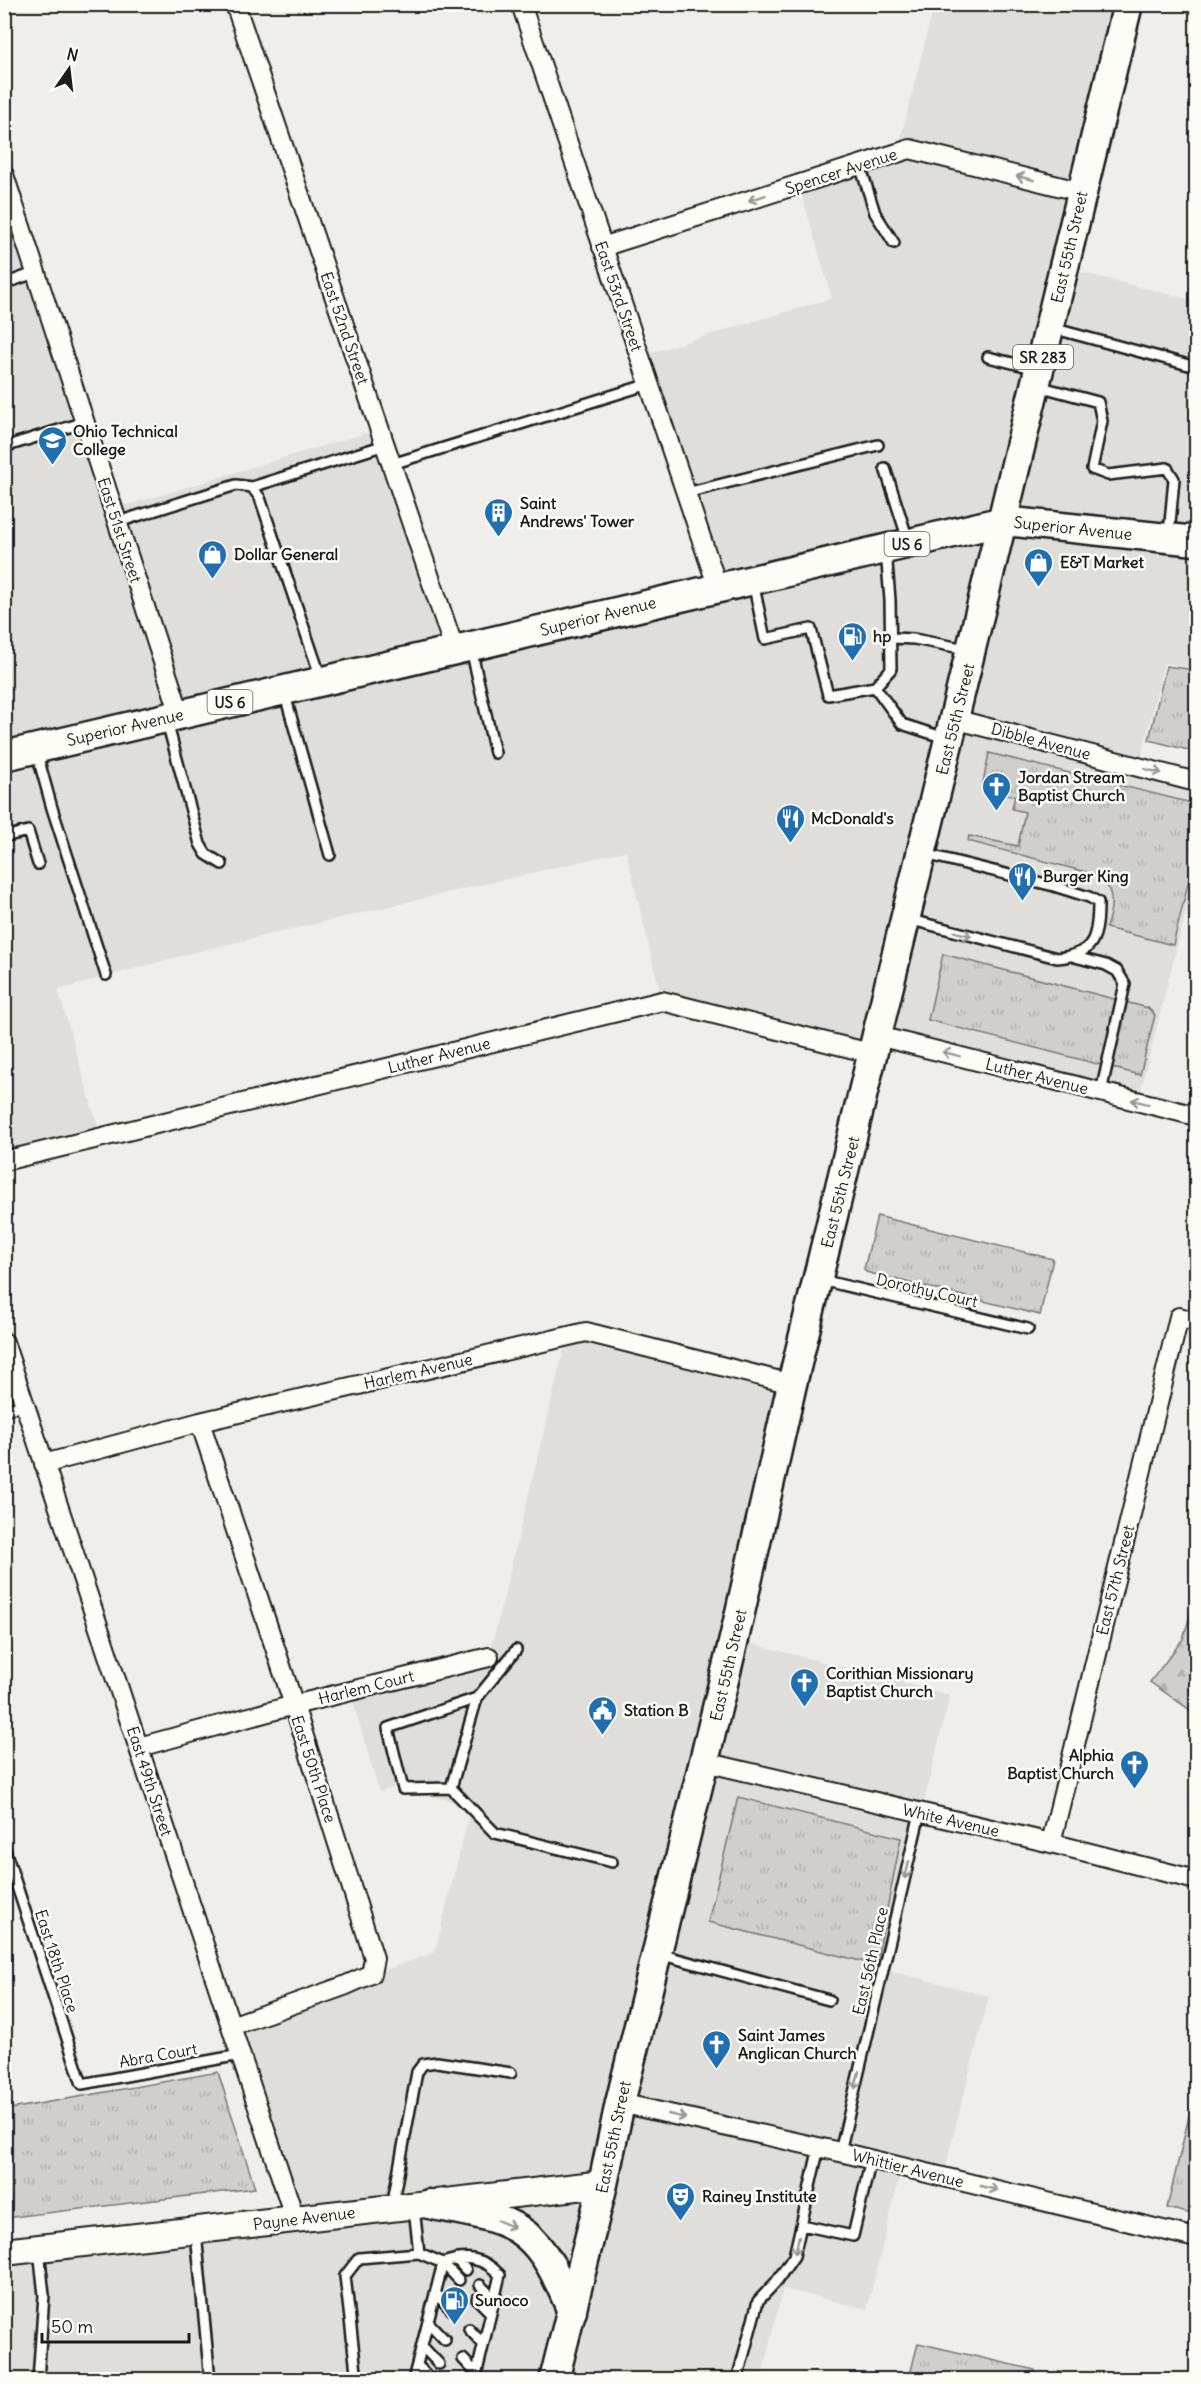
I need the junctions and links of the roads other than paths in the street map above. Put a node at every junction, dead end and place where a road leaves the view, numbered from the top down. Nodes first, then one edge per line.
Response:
1 (235, 4) edge
2 (521, 4) edge
3 (1128, 4) edge
4 (860, 165) junction
5 (4, 175) edge
6 (1082, 192) junction
7 (894, 243) dead end
8 (602, 247) junction
9 (37, 272) junction
10 (5, 284) edge
11 (1050, 328) junction
12 (988, 357) dead end
13 (1197, 367) edge
14 (1038, 377) junction
15 (649, 384) junction
16 (85, 422) junction
17 (385, 445) junction
18 (878, 445) dead end
19 (4, 447) edge
20 (392, 464) junction
21 (885, 468) dead end
22 (252, 487) junction
23 (686, 493) junction
24 (1004, 521) junction
25 (118, 522) junction
26 (1169, 538) junction
27 (1197, 541) edge
28 (898, 546) junction
29 (753, 579) junction
30 (718, 588) junction
31 (892, 638) junction
32 (463, 649) junction
33 (971, 651) junction
34 (321, 680) junction
35 (875, 687) junction
36 (284, 689) junction
37 (173, 715) junction
38 (952, 730) junction
39 (36, 748) junction
40 (495, 753) dead end
41 (4, 756) edge
42 (1197, 782) edge
43 (4, 837) edge
44 (922, 853) junction
45 (330, 855) dead end
46 (38, 864) dead end
47 (222, 864) dead end
48 (906, 919) junction
49 (1075, 957) junction
50 (106, 975) dead end
51 (876, 1045) junction
52 (1101, 1092) junction
53 (1197, 1116) edge
54 (4, 1161) edge
55 (819, 1279) junction
56 (1188, 1320) edge
57 (1028, 1329) dead end
58 (4, 1342) edge
59 (792, 1384) junction
60 (25, 1405) junction
61 (4, 1410) edge
62 (200, 1422) junction
63 (44, 1464) junction
64 (516, 1650) dead end
65 (489, 1657) dead end
66 (477, 1698) junction
67 (294, 1705) junction
68 (138, 1747) junction
69 (705, 1762) junction
70 (451, 1788) junction
71 (920, 1813) junction
72 (1051, 1843) junction
73 (4, 1847) edge
74 (612, 1862) dead end
75 (1197, 1880) edge
76 (657, 1954) junction
77 (829, 2000) dead end
78 (231, 2026) junction
79 (240, 2055) junction
80 (511, 2073) dead end
81 (82, 2084) joint
82 (620, 2103) junction
83 (819, 2147) junction
84 (840, 2152) junction
85 (871, 2159) junction
86 (603, 2184) junction
87 (411, 2206) junction
88 (295, 2219) junction
89 (802, 2224) junction
90 (195, 2230) junction
91 (1197, 2238) edge
92 (39, 2248) junction
93 (4, 2252) edge
94 (419, 2253) junction
95 (456, 2259) junction
96 (443, 2263) junction
97 (466, 2270) dead end
98 (459, 2280) dead end
99 (480, 2285) dead end
100 (435, 2293) junction
101 (477, 2299) dead end
102 (494, 2300) junction
103 (452, 2310) dead end
104 (572, 2311) junction
105 (491, 2313) junction
106 (428, 2322) junction
107 (470, 2329) dead end
108 (445, 2340) dead end
109 (483, 2344) junction
110 (422, 2346) junction
111 (463, 2359) dead end
112 (439, 2364) dead end
113 (417, 2365) junction
114 (475, 2376) edge
115 (38, 2379) edge
116 (210, 2379) edge
117 (357, 2379) edge
118 (413, 2379) edge
119 (431, 2379) edge
120 (554, 2379) edge
121 (737, 2379) edge

1 - 17 street, East 52nd Street
2 - 8 street, East 53rd Street
3 - 6 main road, East 55th Street / SR 283
6 -> 4 street, Spencer Avenue
4 - 7 lane
4 -> 8 street, Spencer Avenue
5 - 9 street, East 51st Street
6 - 11 main road, East 55th Street / SR 283
8 - 15 street, East 53rd Street
9 - 10 lane
9 - 16 street, East 51st Street
11 - 13 lane
11 - 14 main road, East 55th Street / SR 283
12 - 14 lane
14 - 24 main road, East 55th Street / SR 283
14 - 26 lane
15 - 20 lane
15 - 23 street, East 53rd Street
16 - 19 lane
16 - 25 street, East 51st Street
17 - 20 street, East 52nd Street
17 - 22 lane
18 - 23 lane
20 - 32 street, East 52nd Street
21 - 28 lane
22 - 25 lane
22 - 34 lane
23 - 30 street, East 53rd Street
24 - 26 main road, Superior Avenue / US 6
24 - 28 main road, Superior Avenue / US 6
24 - 33 main road, East 55th Street
25 - 37 street, East 51st Street
26 - 27 main road, Superior Avenue / US 6
28 - 29 main road, Superior Avenue / US 6
28 - 31 lane
29 - 30 main road, Superior Avenue / US 6
29 - 35 lane
30 - 32 main road, Superior Avenue / US 6
31 - 33 lane
31 - 35 lane
32 - 34 main road, Superior Avenue / US 6
32 - 40 lane
33 - 38 main road, East 55th Street
34 - 36 main road, Superior Avenue / US 6
35 - 38 lane
36 - 37 main road, Superior Avenue / US 6
36 - 45 lane
37 - 39 main road, Superior Avenue / US 6
37 - 47 lane
38 -> 42 street, Dibble Avenue
38 - 44 main road, East 55th Street
39 - 41 main road, Superior Avenue / US 6
39 - 50 lane
43 - 46 lane
44 - 48 main road, East 55th Street
44 - 49 lane
48 -> 49 lane
48 - 51 main road, East 55th Street
49 - 52 lane
52 -> 51 street, Luther Avenue
51 - 54 street, Luther Avenue
51 - 55 main road, East 55th Street
53 -> 52 street, Luther Avenue
55 - 57 lane, Dorothy Court
55 - 59 main road, East 55th Street
56 - 72 street, East 57th Street
58 - 60 street, East 49th Street
59 - 62 street, Harlem Avenue
59 - 69 main road, East 55th Street
60 - 61 lane
60 - 63 street, East 49th Street
62 - 63 street, Harlem Avenue
62 - 67 street, East 50th Place
63 - 68 street, East 49th Street
64 - 66 lane
65 - 67 street, Harlem Court
66 - 70 lane
66 - 70 lane
67 - 68 street, Harlem Court
67 - 78 street, East 50th Place
68 - 78 street, East 49th Street
69 - 71 street, White Avenue
69 - 76 main road, East 55th Street
70 - 74 lane
71 - 72 street, White Avenue
71 -> 84 lane, East 56th Place
72 - 75 street, White Avenue
73 - 81 lane, East 18th Place
76 - 77 lane
76 - 82 main road, East 55th Street
78 - 79 street, East 49th Street
79 - 81 lane, Abra Court
79 - 88 street, East 49th Street
80 - 87 lane
82 -> 83 street, Whittier Avenue
82 - 86 main road, East 55th Street
83 - 84 street, Whittier Avenue
83 - 89 lane
84 - 85 street, Whittier Avenue
85 - 89 lane
85 -> 91 street, Whittier Avenue
86 - 87 street, Payne Avenue
86 - 104 main road, East 55th Street
87 - 88 street, Payne Avenue
87 - 94 lane
87 -> 104 main road
88 - 90 street, Payne Avenue
89 -> 121 lane
90 - 92 street, Payne Avenue
90 - 116 lane
92 - 93 street, Payne Avenue
92 - 115 lane
94 - 96 lane
94 - 117 lane
95 - 96 lane
95 - 97 lane
95 - 102 lane
96 - 98 lane
96 - 100 lane
99 - 102 lane
100 - 103 lane
100 - 106 lane
101 - 105 lane
102 - 105 lane
104 - 120 main road, East 55th Street
105 - 109 lane
106 - 108 lane
106 - 110 lane
107 - 109 lane
109 - 114 lane
110 - 112 lane
110 - 113 lane
111 - 114 lane
113 - 118 lane
113 - 119 lane

